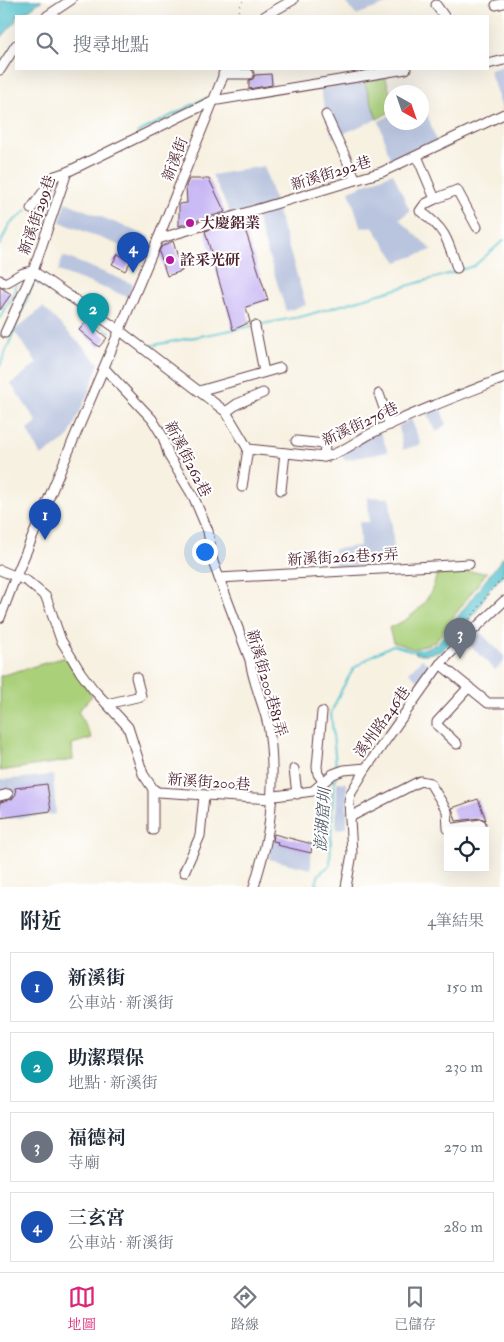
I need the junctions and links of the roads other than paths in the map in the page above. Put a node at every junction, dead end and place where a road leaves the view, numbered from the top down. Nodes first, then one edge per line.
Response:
1 (71, 0) edge
2 (293, 0) edge
3 (436, 5) dead end
4 (48, 15) edge
5 (267, 15) edge
6 (443, 15) edge
7 (15, 47) edge
8 (504, 60) edge
9 (489, 64) edge
10 (0, 70) edge
11 (400, 70) edge
12 (224, 71) edge
13 (249, 74) dead end
14 (212, 101) junction
15 (504, 114) edge
16 (326, 115) dead end
17 (417, 156) junction
18 (67, 172) junction
19 (356, 180) junction
20 (435, 199) junction
21 (31, 209) dead end
22 (477, 227) dead end
23 (158, 239) junction
24 (457, 268) dead end
25 (33, 271) junction
26 (0, 280) edge
27 (255, 326) dead end
28 (119, 330) junction
29 (5, 333) dead end
30 (104, 368) junction
31 (280, 368) dead end
32 (264, 372) junction
33 (504, 378) edge
34 (199, 391) junction
35 (263, 393) dead end
36 (379, 394) dead end
37 (226, 412) junction
38 (390, 426) junction
39 (296, 441) dead end
40 (248, 449) junction
41 (285, 453) junction
42 (324, 458) junction
43 (242, 487) dead end
44 (282, 490) dead end
45 (469, 564) dead end
46 (0, 570) edge
47 (16, 576) junction
48 (219, 578) junction
49 (504, 601) edge
50 (0, 618) edge
51 (440, 664) junction
52 (136, 678) dead end
53 (469, 687) junction
54 (504, 703) edge
55 (107, 704) junction
56 (322, 712) dead end
57 (456, 744) dead end
58 (366, 768) junction
59 (294, 769) dead end
60 (323, 781) junction
61 (153, 789) junction
62 (298, 794) junction
63 (204, 795) junction
64 (271, 799) junction
65 (350, 817) junction
66 (481, 824) dead end
67 (153, 830) dead end
68 (184, 872) dead end
69 (254, 887) edge
70 (346, 887) edge

1 - 4 street
2 - 5 street
3 - 6 street
7 - 10 street
8 - 9 street
11 - 14 street, 新溪街299巷
12 - 13 street
12 - 14 street, 新溪街
14 - 18 street, 新溪街299巷
14 - 23 street, 新溪街
15 - 17 street, 新溪街292巷
16 - 19 street
17 - 19 street, 新溪街292巷
17 - 20 street
18 - 21 street
18 - 25 street, 新溪街299巷
19 - 23 street, 新溪街292巷
20 - 22 street
20 - 24 street
23 - 28 street, 新溪街
25 - 26 street
25 - 28 street
25 - 29 street, 新溪街299巷
27 - 32 street
28 - 30 street, 新溪街
28 - 34 street
30 - 47 street, 新溪街
30 - 48 street, 新溪街262巷
31 - 32 street
32 - 34 street
33 - 38 street, 新溪街276巷
34 - 37 street
35 - 37 street
36 - 38 street
37 - 40 street
38 - 42 street, 新溪街276巷
39 - 42 street
40 - 41 street, 新溪街276巷
40 - 43 street
41 - 42 street, 新溪街276巷
41 - 44 street
45 - 48 street, 新溪街262巷55弄
46 - 47 street, 新溪街200巷
47 - 50 street, 新溪街
47 - 55 street, 新溪街200巷
48 - 64 street, 新溪街200巷81弄
49 - 51 street, 溪州路246巷
51 - 53 street
51 - 58 street, 溪州路246巷
52 - 55 street
53 - 54 street
53 - 57 street
55 - 61 street, 新溪街200巷
56 - 60 street
58 - 60 street, 新溪街200巷
58 - 65 street, 溪州路246巷
59 - 62 street
60 - 62 street, 新溪街200巷
61 - 63 street, 新溪街200巷
61 - 67 street
62 - 64 street, 新溪街200巷
63 - 64 street, 新溪街200巷
63 - 68 street
64 - 69 street, 新溪街200巷81弄
65 - 66 street
65 - 70 street, 溪州路246巷

